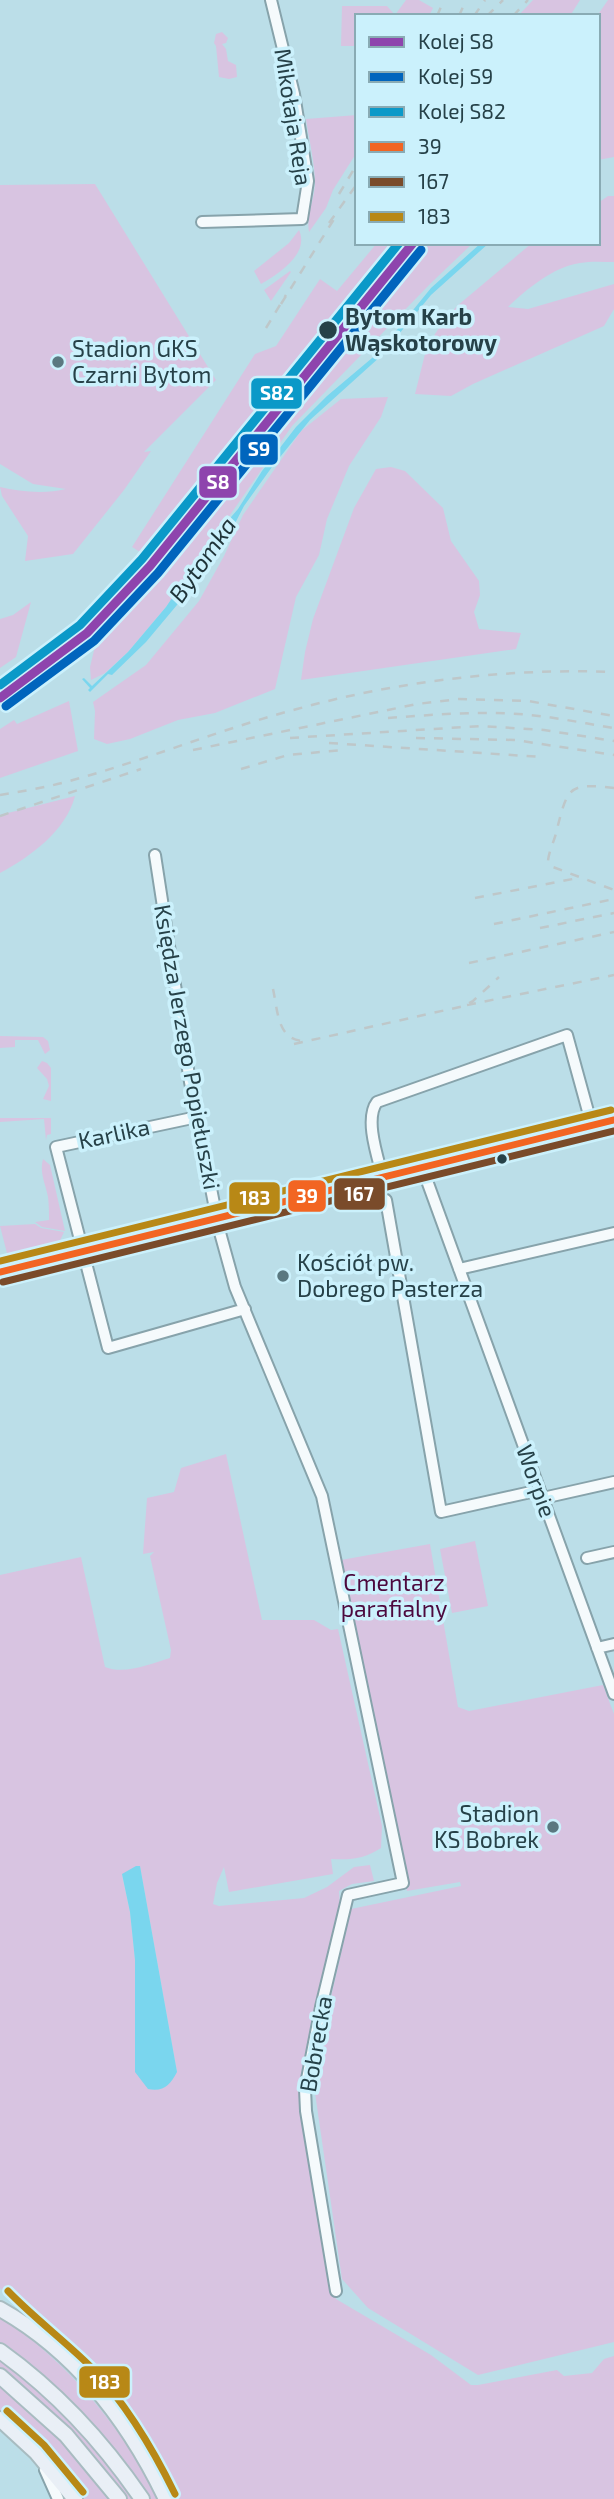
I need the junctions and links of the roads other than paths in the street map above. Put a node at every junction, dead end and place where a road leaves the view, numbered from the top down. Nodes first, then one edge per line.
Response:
1 (271, 0) edge
2 (202, 222) dead end
3 (155, 855) dead end
4 (197, 1117) junction
5 (614, 1120) edge
6 (592, 1126) junction
7 (422, 1167) junction
8 (383, 1178) junction
9 (386, 1200) dead end
10 (217, 1219) junction
11 (614, 1234) edge
12 (83, 1252) junction
13 (459, 1269) junction
14 (0, 1272) edge
15 (245, 1309) junction
16 (614, 1482) edge
17 (543, 1498) junction
18 (614, 1552) edge
19 (587, 1558) dead end
20 (614, 1644) edge
21 (597, 1648) junction
22 (614, 1694) edge
23 (403, 1883) joint
24 (336, 2291) dead end
25 (0, 2298) edge
26 (0, 2309) edge
27 (22, 2321) junction
28 (0, 2351) edge
29 (0, 2376) edge
30 (2, 2421) edge
31 (36, 2452) junction
32 (58, 2499) edge
33 (75, 2499) edge
34 (119, 2499) edge
35 (142, 2499) edge
36 (166, 2499) edge

1 - 2 street, Mikołaja Reja
3 - 4 street, Księdza Jerzego Popiełuszki
4 - 10 street, Księdza Jerzego Popiełuszki
4 - 12 street, Karlika
5 - 6 street
6 - 7 street
6 - 8 street
7 - 8 street
7 - 13 street, Worpie
8 - 10 street
9 - 17 street
10 - 12 street
10 - 15 street, Księdza Jerzego Popiełuszki
11 - 13 street
12 - 14 street
12 - 15 street, Karlika
13 - 17 street, Worpie
15 - 23 street, Księdza Jerzego Popiełuszki
16 - 17 street
17 - 21 street, Worpie
18 - 19 street
20 - 21 street
21 - 22 street, Worpie
23 - 24 street, Bobrecka
25 - 27 main road
26 - 27 main road
27 - 36 main road
28 - 35 main road
29 - 34 main road
30 - 31 main road
31 - 32 street
31 - 33 main road

